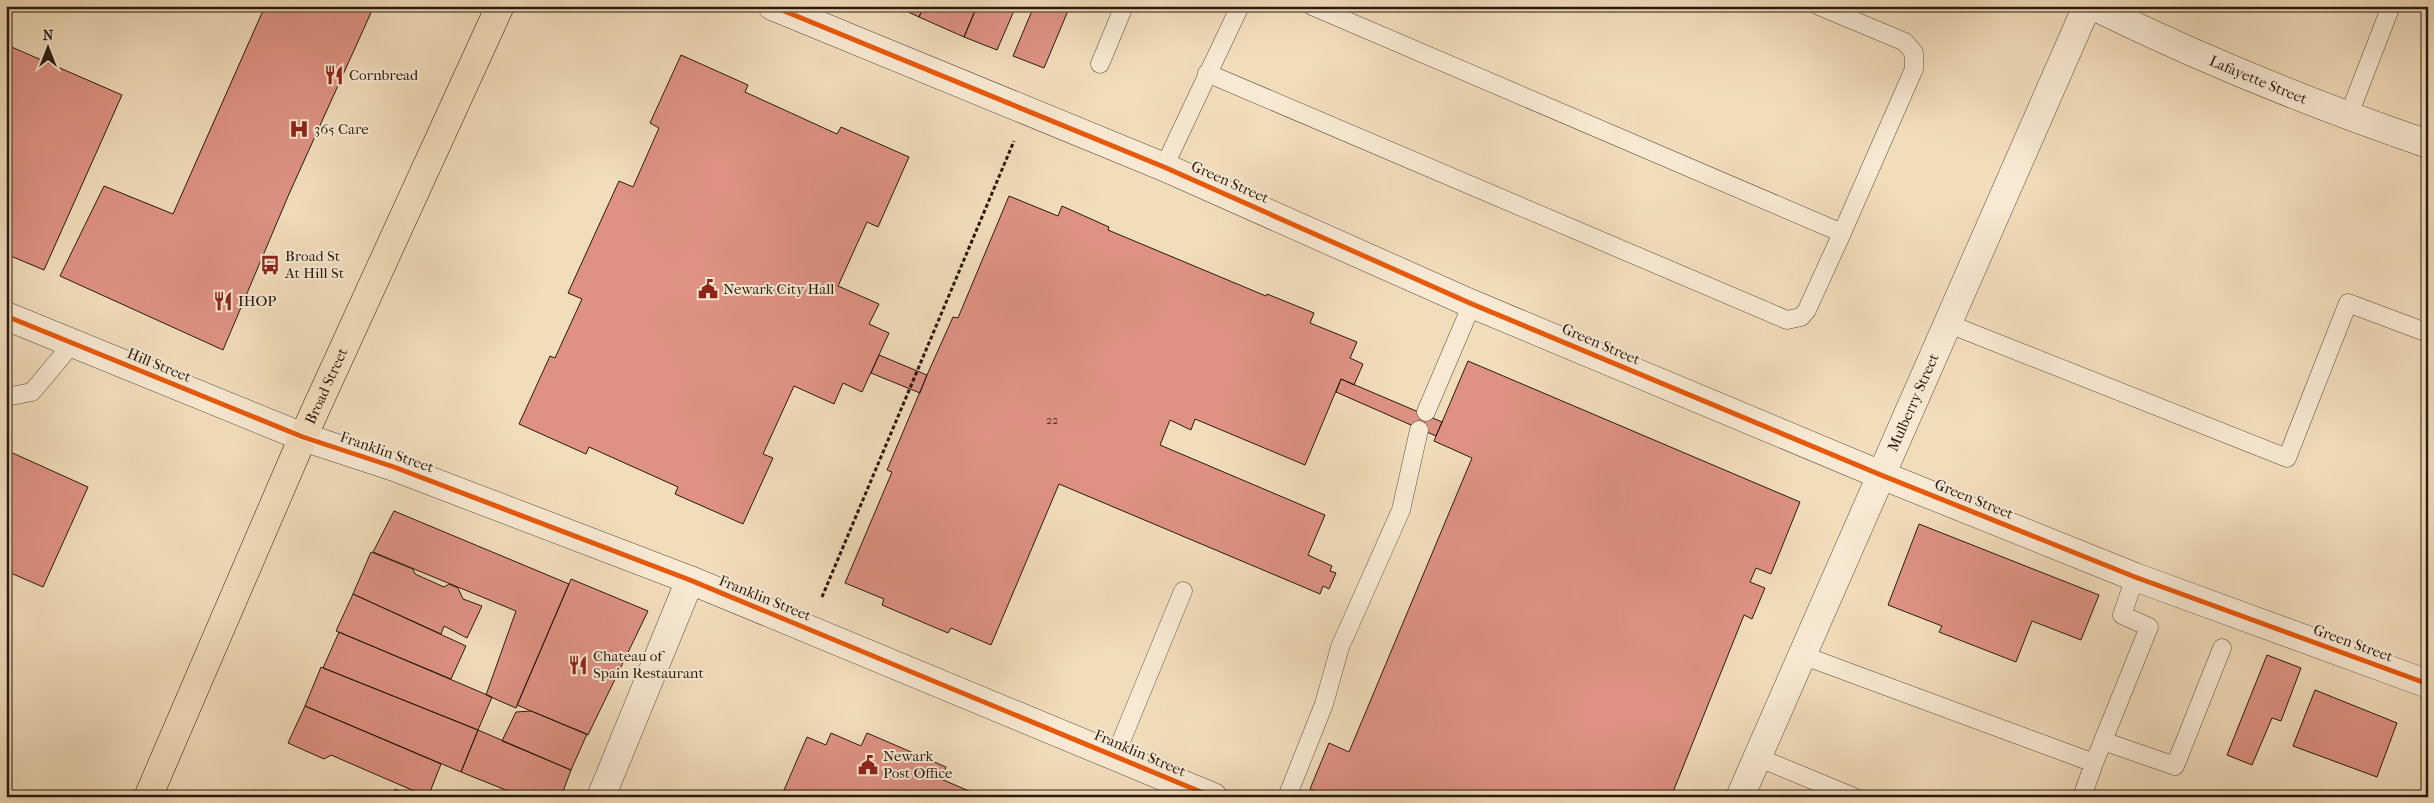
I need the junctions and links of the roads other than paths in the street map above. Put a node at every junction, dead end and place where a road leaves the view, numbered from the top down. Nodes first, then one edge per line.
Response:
1 (500, 6) edge
2 (772, 6) edge
3 (1124, 6) edge
4 (1240, 6) edge
5 (1312, 6) edge
6 (1819, 6) edge
7 (2087, 6) edge
8 (2093, 6) edge
9 (2391, 6) edge
10 (1100, 64) dead end
11 (1207, 73) junction
12 (2348, 116) junction
13 (2428, 144) edge
14 (1164, 167) junction
15 (1842, 233) junction
16 (1472, 304) junction
17 (6, 316) edge
18 (1949, 324) junction
19 (2428, 332) edge
20 (73, 343) junction
21 (6, 397) edge
22 (1426, 412) dead end
23 (1419, 430) dead end
24 (303, 437) junction
25 (1880, 475) junction
26 (2135, 577) junction
27 (690, 580) junction
28 (1183, 591) dead end
29 (2222, 648) dead end
30 (1802, 655) junction
31 (2428, 684) edge
32 (2103, 741) junction
33 (1115, 756) junction
34 (1757, 757) junction
35 (2094, 763) junction
36 (148, 797) edge
37 (601, 797) edge
38 (1213, 797) edge
39 (1287, 797) edge
40 (1740, 797) edge
41 (1854, 797) edge
42 (2082, 797) edge

1 - 24 main road, Broad Street
2 - 14 street, Green Street
3 - 10 lane
4 - 11 lane
5 - 15 lane
6 - 15 lane
7 - 18 street, Mulberry Street
8 - 12 street, Lafayette Street
9 - 12 lane
11 - 14 lane
11 - 15 lane
12 - 13 street, Lafayette Street
14 - 16 street, Green Street
16 - 22 lane
16 - 25 street, Green Street
17 - 20 street, Hill Street
18 - 19 lane
18 - 25 street, Mulberry Street
20 - 21 lane
20 - 24 street, Hill Street
23 - 39 lane
24 - 27 street, Franklin Street
24 - 36 main road, Broad Street
25 - 26 street, Green Street
25 - 30 street, Mulberry Street
26 - 31 street, Green Street
26 - 32 lane
27 - 33 street, Franklin Street
27 - 37 street
28 - 33 lane
29 - 32 lane
30 - 34 street, Mulberry Street
30 - 35 lane
32 - 35 lane
33 - 38 street, Franklin Street
34 - 40 street, Mulberry Street
34 - 41 lane
35 - 42 lane

